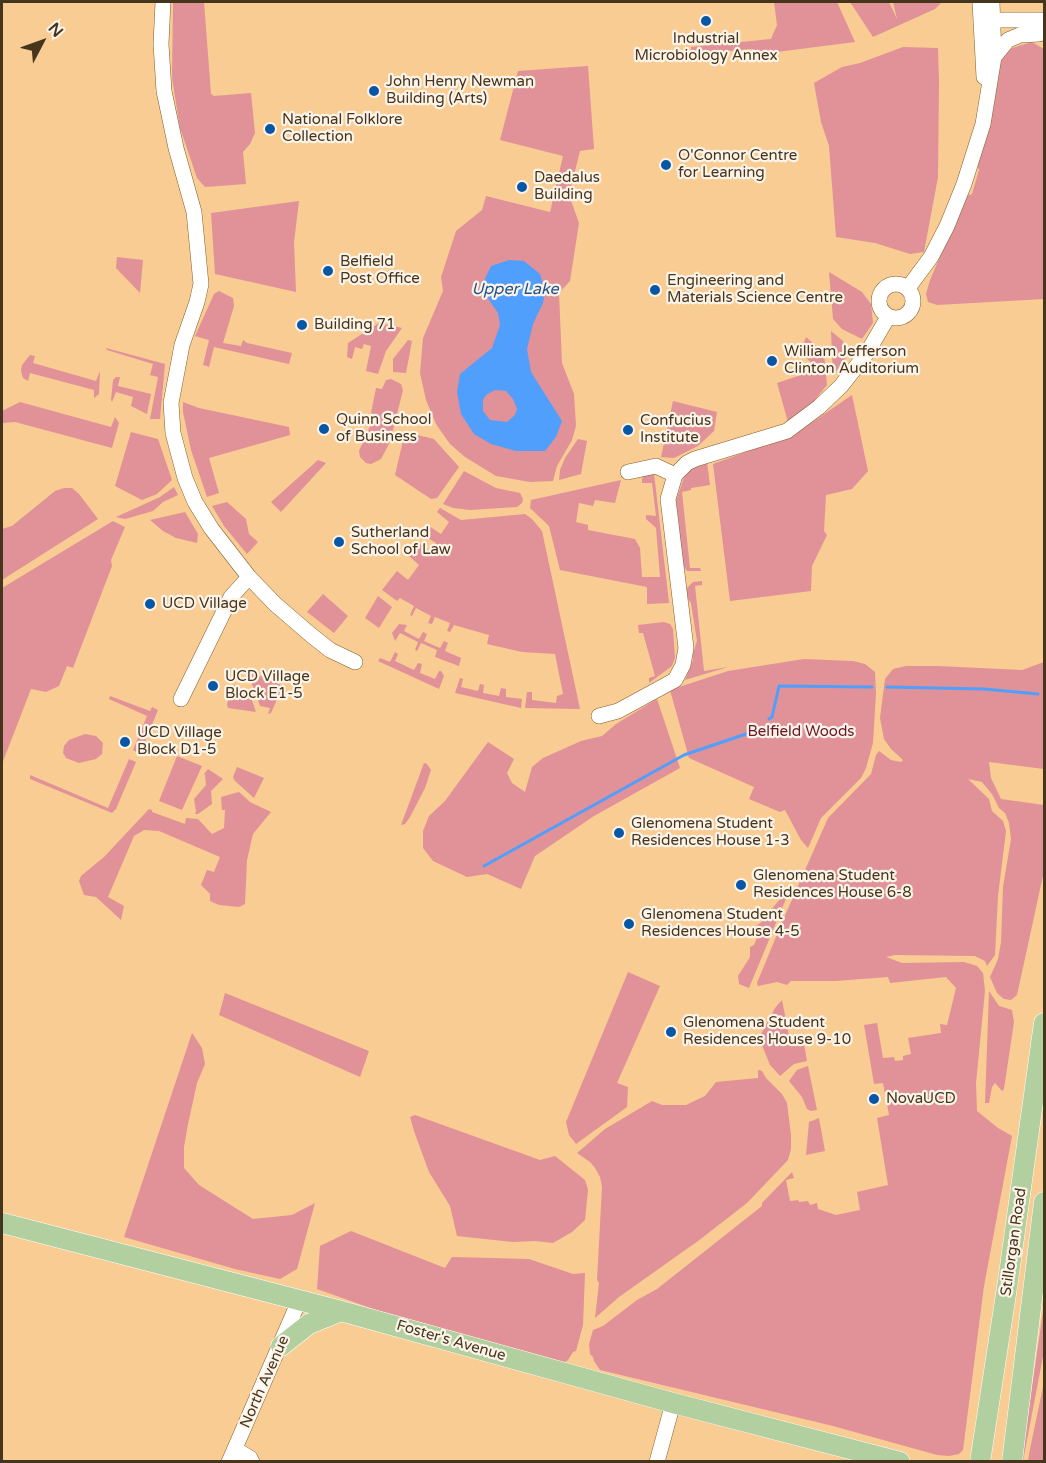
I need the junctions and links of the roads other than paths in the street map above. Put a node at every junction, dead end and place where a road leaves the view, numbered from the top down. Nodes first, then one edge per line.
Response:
1 (163, 2) edge
2 (980, 2) edge
3 (992, 2) edge
4 (1044, 20) edge
5 (988, 25) junction
6 (1044, 32) edge
7 (994, 57) junction
8 (986, 107) junction
9 (908, 288) junction
10 (888, 317) junction
11 (628, 472) dead end
12 (675, 475) junction
13 (249, 577) junction
14 (355, 662) dead end
15 (181, 699) dead end
16 (599, 716) dead end
17 (1044, 1023) edge
18 (1044, 1202) edge
19 (2, 1223) edge
20 (1044, 1280) edge
21 (299, 1301) junction
22 (341, 1311) junction
23 (1030, 1323) junction
24 (281, 1346) junction
25 (673, 1403) junction
26 (232, 1455) edge
27 (252, 1461) edge
28 (657, 1461) edge
29 (900, 1461) edge
30 (980, 1461) edge
31 (1012, 1461) edge

1 - 13 street
2 - 5 street
3 - 5 street
4 - 5 street
5 - 7 street
5 - 8 street
6 - 7 street
7 - 8 street
8 - 9 street
9 - 10 street
9 - 10 street
10 - 12 street
11 - 12 street
12 - 16 street
13 - 14 street
13 - 15 street
17 - 30 main road, Stillorgan Road
18 - 23 main road, Stillorgan Road
19 - 21 main road, Foster's Avenue
20 - 23 street, Stillorgan Road
21 - 22 main road, Foster's Avenue
21 - 24 street, North Avenue
22 - 24 main road
22 - 25 main road, Foster's Avenue
23 - 31 main road, Stillorgan Road
24 - 26 street, North Avenue
25 - 28 street
25 - 29 main road, Foster's Avenue
26 - 27 street

